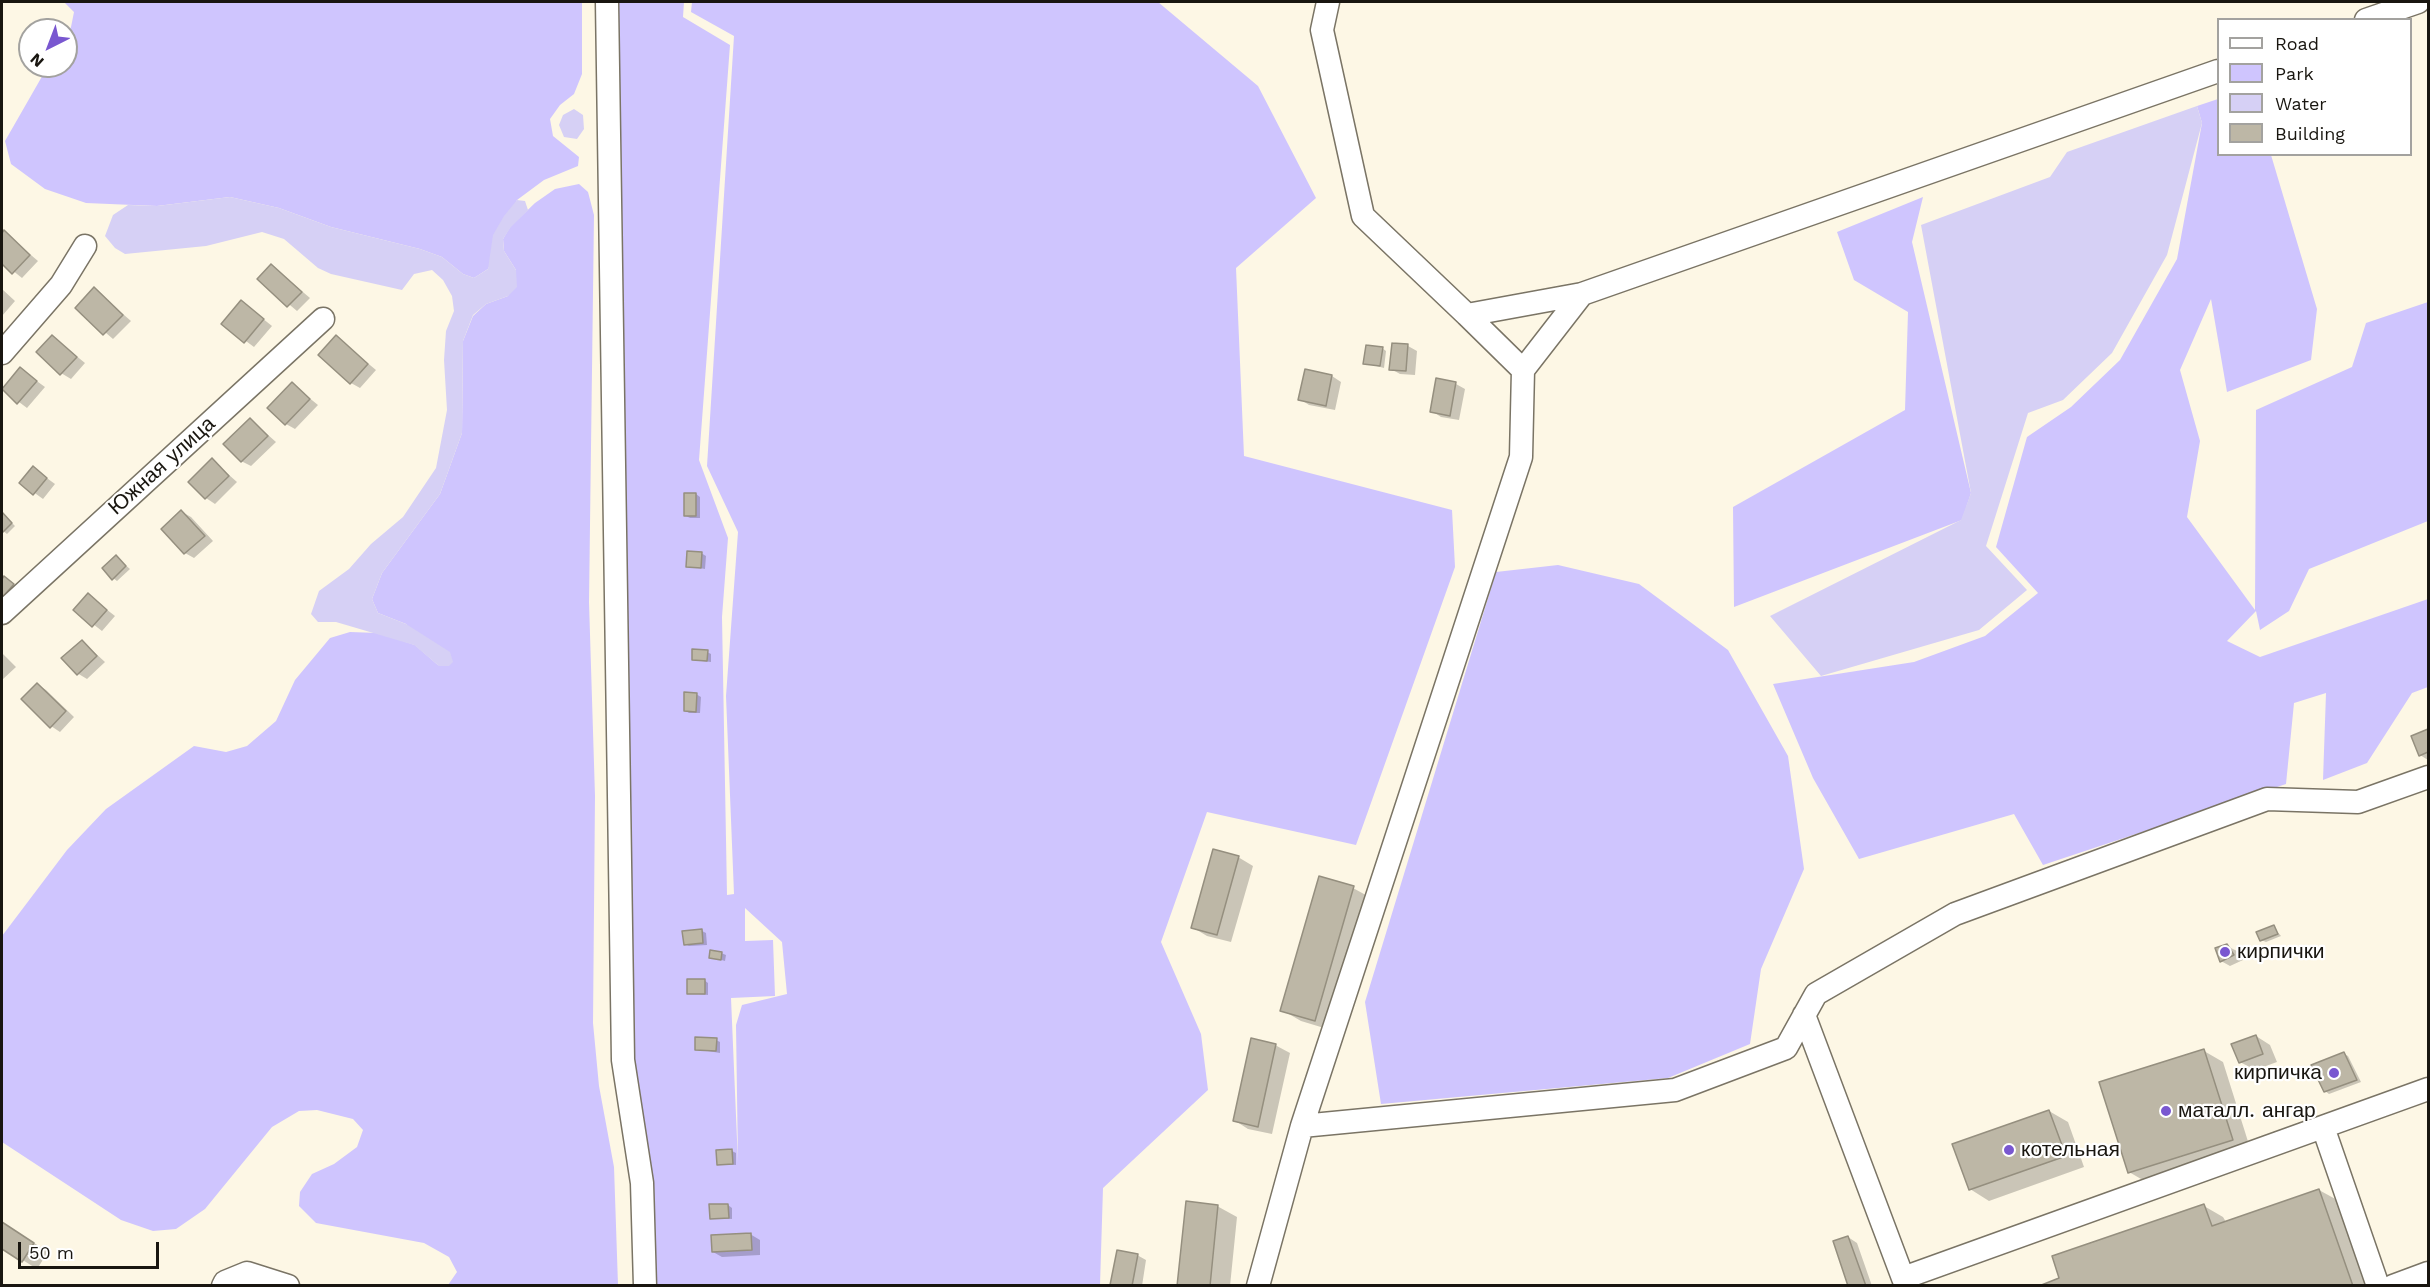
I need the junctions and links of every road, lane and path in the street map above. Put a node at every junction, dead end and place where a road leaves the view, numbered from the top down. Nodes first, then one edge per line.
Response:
1 (607, 2) edge
2 (1328, 2) edge
3 (2418, 2) edge
4 (2372, 18) edge
5 (2217, 71) edge
6 (85, 246) dead end
7 (1582, 294) junction
8 (1467, 315) junction
9 (322, 320) dead end
10 (2, 353) edge
11 (1523, 370) junction
12 (2, 614) edge
13 (2428, 777) edge
14 (1804, 1015) junction
15 (2428, 1089) edge
16 (1302, 1126) junction
17 (2323, 1127) junction
18 (2428, 1273) edge
19 (1904, 1282) edge
20 (223, 1286) edge
21 (288, 1286) edge
22 (645, 1286) edge
23 (1258, 1286) edge
24 (2378, 1286) edge
25 (2393, 1286) edge

1 - 22 street
2 - 8 street
3 - 4 street
5 - 7 street
6 - 10 street
7 - 8 street
7 - 11 street
8 - 11 street
9 - 12 street, Южная улица
11 - 16 street
13 - 14 street
14 - 16 street
14 - 19 street
15 - 17 street
16 - 23 street
17 - 19 street
17 - 24 street
18 - 25 street
20 - 21 street

